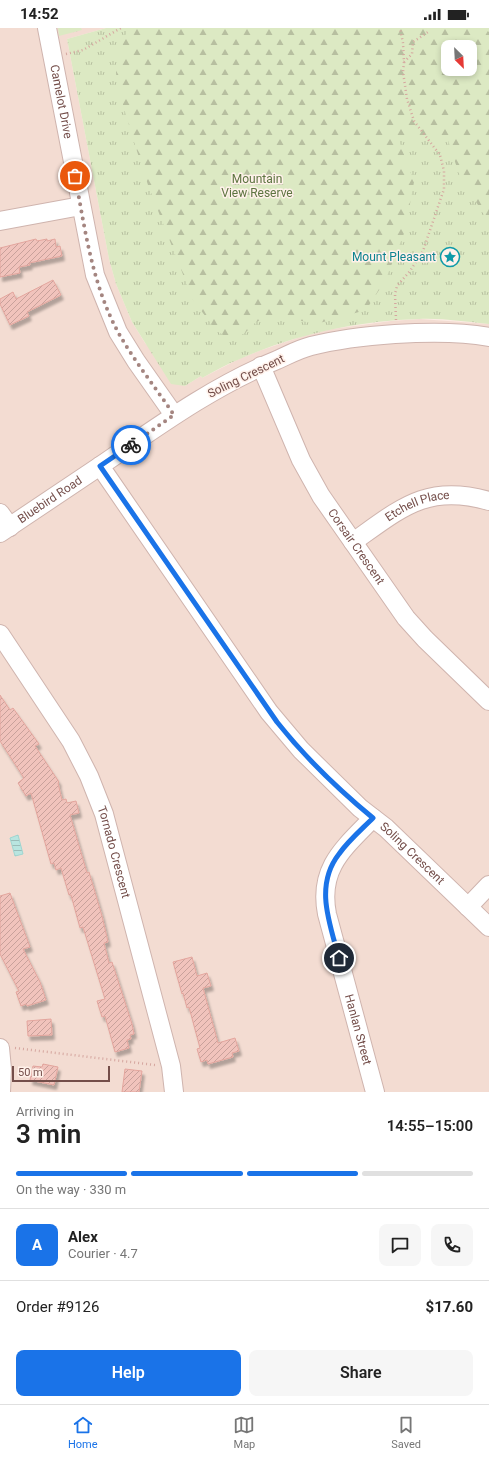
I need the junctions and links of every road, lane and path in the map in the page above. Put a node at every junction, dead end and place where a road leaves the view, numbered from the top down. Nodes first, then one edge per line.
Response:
1 (46, 28) edge
2 (121, 28) edge
3 (400, 28) edge
4 (428, 32) dead end
5 (52, 57) junction
6 (404, 62) junction
7 (81, 206) junction
8 (0, 221) edge
9 (397, 334) junction
10 (489, 337) edge
11 (261, 366) junction
12 (174, 415) junction
13 (100, 466) junction
14 (489, 501) edge
15 (3, 524) edge
16 (352, 542) junction
17 (0, 634) edge
18 (489, 701) edge
19 (373, 818) junction
20 (489, 885) edge
21 (468, 907) junction
22 (489, 927) edge
23 (4, 1048) edge
24 (171, 1066) junction
25 (1, 1092) edge
26 (174, 1092) edge
27 (376, 1092) edge

1 - 5 street, Camelot Drive
2 - 5 path
3 - 6 path
4 - 6 path
5 - 7 street, Camelot Drive
6 - 9 path
7 - 8 street
7 - 12 street, Camelot Drive
9 - 10 street, Soling Crescent
9 - 11 street, Soling Crescent
11 - 12 street, Soling Crescent
11 - 16 street, Corsair Crescent
12 - 13 street, Soling Crescent
13 - 15 street, Bluebird Road
13 - 19 street, Soling Crescent
14 - 16 street, Etchell Place
16 - 18 street, Corsair Crescent
17 - 24 street, Tornado Crescent
19 - 21 street, Soling Crescent
19 - 27 street, Hanlan Street
20 - 21 street
21 - 22 street, Soling Crescent
23 - 24 path
23 - 25 street
24 - 26 street, Tornado Crescent

